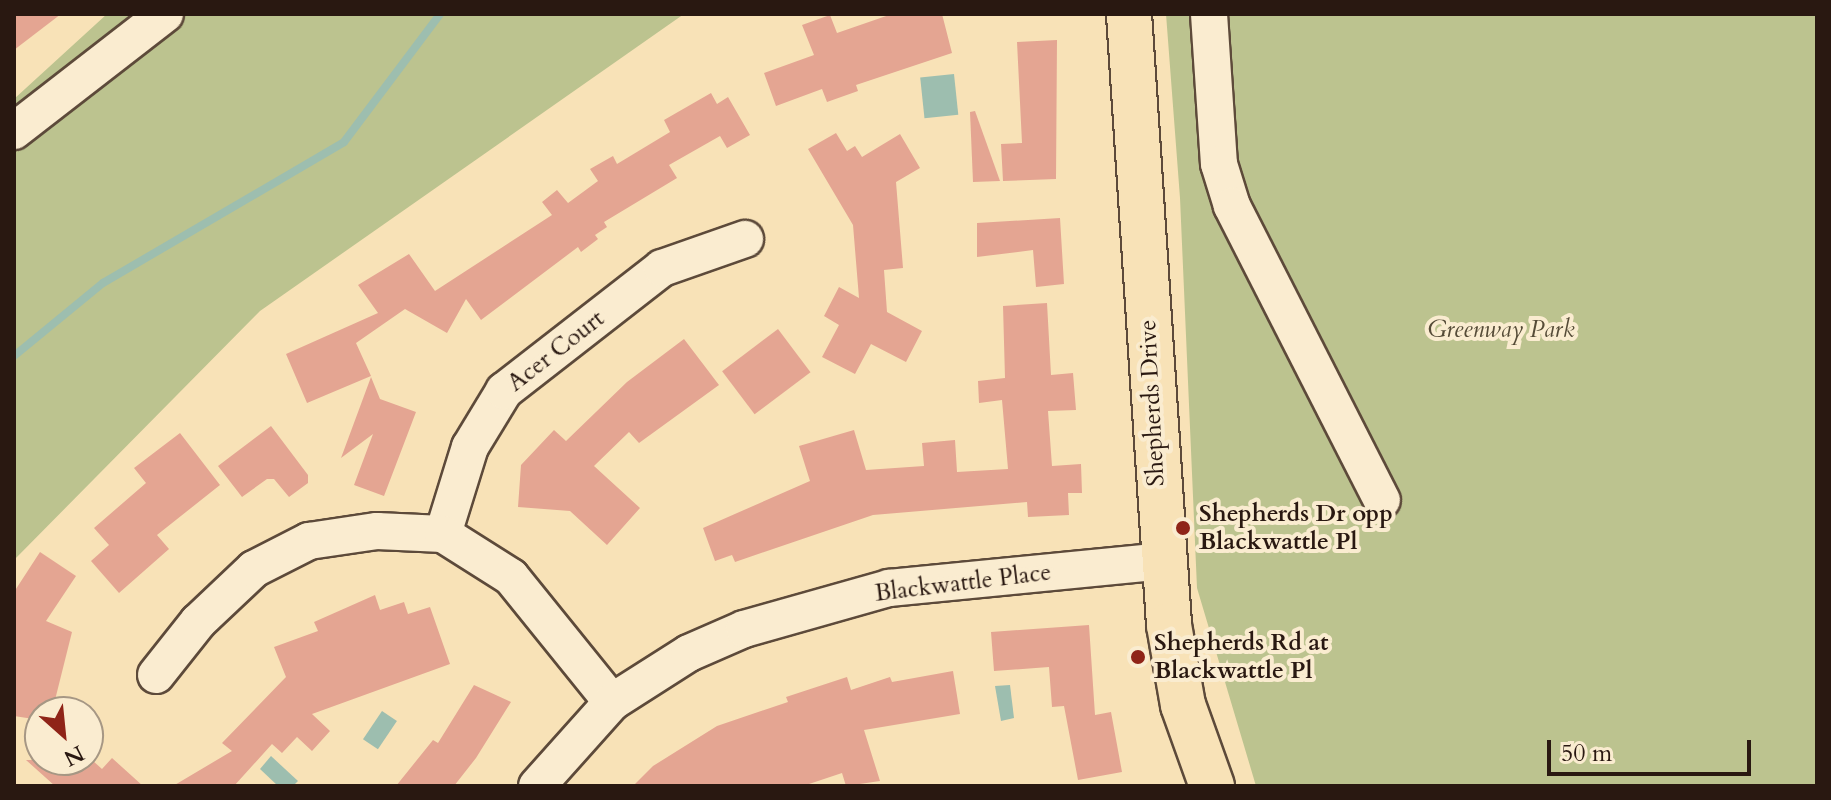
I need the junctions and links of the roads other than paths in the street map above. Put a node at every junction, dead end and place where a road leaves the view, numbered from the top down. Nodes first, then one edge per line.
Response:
1 (165, 14) edge
2 (1129, 14) edge
3 (1209, 14) edge
4 (14, 131) edge
5 (745, 239) dead end
6 (1382, 500) dead end
7 (443, 534) junction
8 (1162, 561) junction
9 (156, 675) dead end
10 (612, 702) junction
11 (537, 786) edge
12 (1212, 786) edge

1 - 4 street
2 - 8 main road, Shepherds Drive
3 - 6 street
5 - 7 street, Acer Court
7 - 9 street
7 - 10 street
8 - 10 street, Blackwattle Place
8 - 12 main road, Shepherds Drive
10 - 11 street, Blackwattle Place

